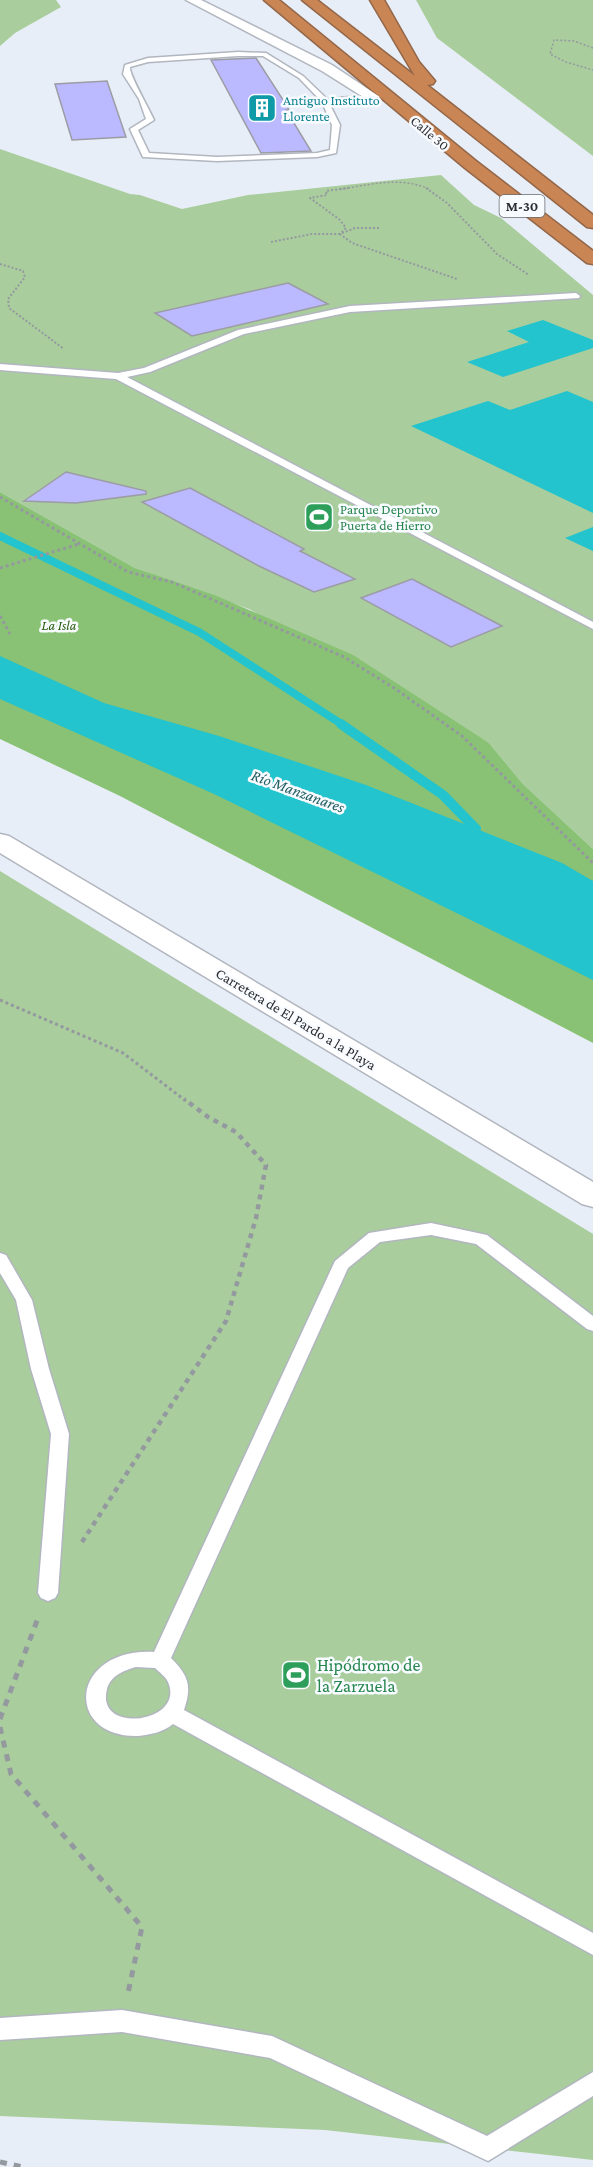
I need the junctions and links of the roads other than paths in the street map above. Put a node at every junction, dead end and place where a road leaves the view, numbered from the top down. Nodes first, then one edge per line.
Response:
1 (192, 0) edge
2 (271, 0) edge
3 (309, 0) edge
4 (377, 0) edge
5 (208, 3) edge
6 (373, 97) junction
7 (325, 101) junction
8 (410, 116) junction
9 (493, 147) junction
10 (593, 224) edge
11 (593, 260) edge
12 (576, 296) dead end
13 (0, 367) edge
14 (118, 376) junction
15 (593, 626) edge
16 (0, 842) edge
17 (593, 1196) edge
18 (0, 1259) edge
19 (593, 1326) edge
20 (48, 1593) road end
21 (160, 1660) junction
22 (171, 1713) junction
23 (593, 1945) edge
24 (0, 2029) edge
25 (593, 2083) edge

1 - 5 street
2 - 8 highway, Calle 30 / M-30
3 - 9 highway, Calle 30 / M-30
4 - 9 highway
5 - 6 street
6 - 7 lane
6 - 8 highway
7 - 7 lane
8 - 11 highway, Calle 30 / M-30
9 - 10 highway, Calle 30 / M-30
12 - 14 lane
13 - 14 lane
14 - 15 lane
16 - 17 street, Carretera de El Pardo a la Playa
18 - 20 lane
19 - 21 lane
21 - 22 lane
21 - 22 lane
22 - 23 lane
24 - 25 lane

